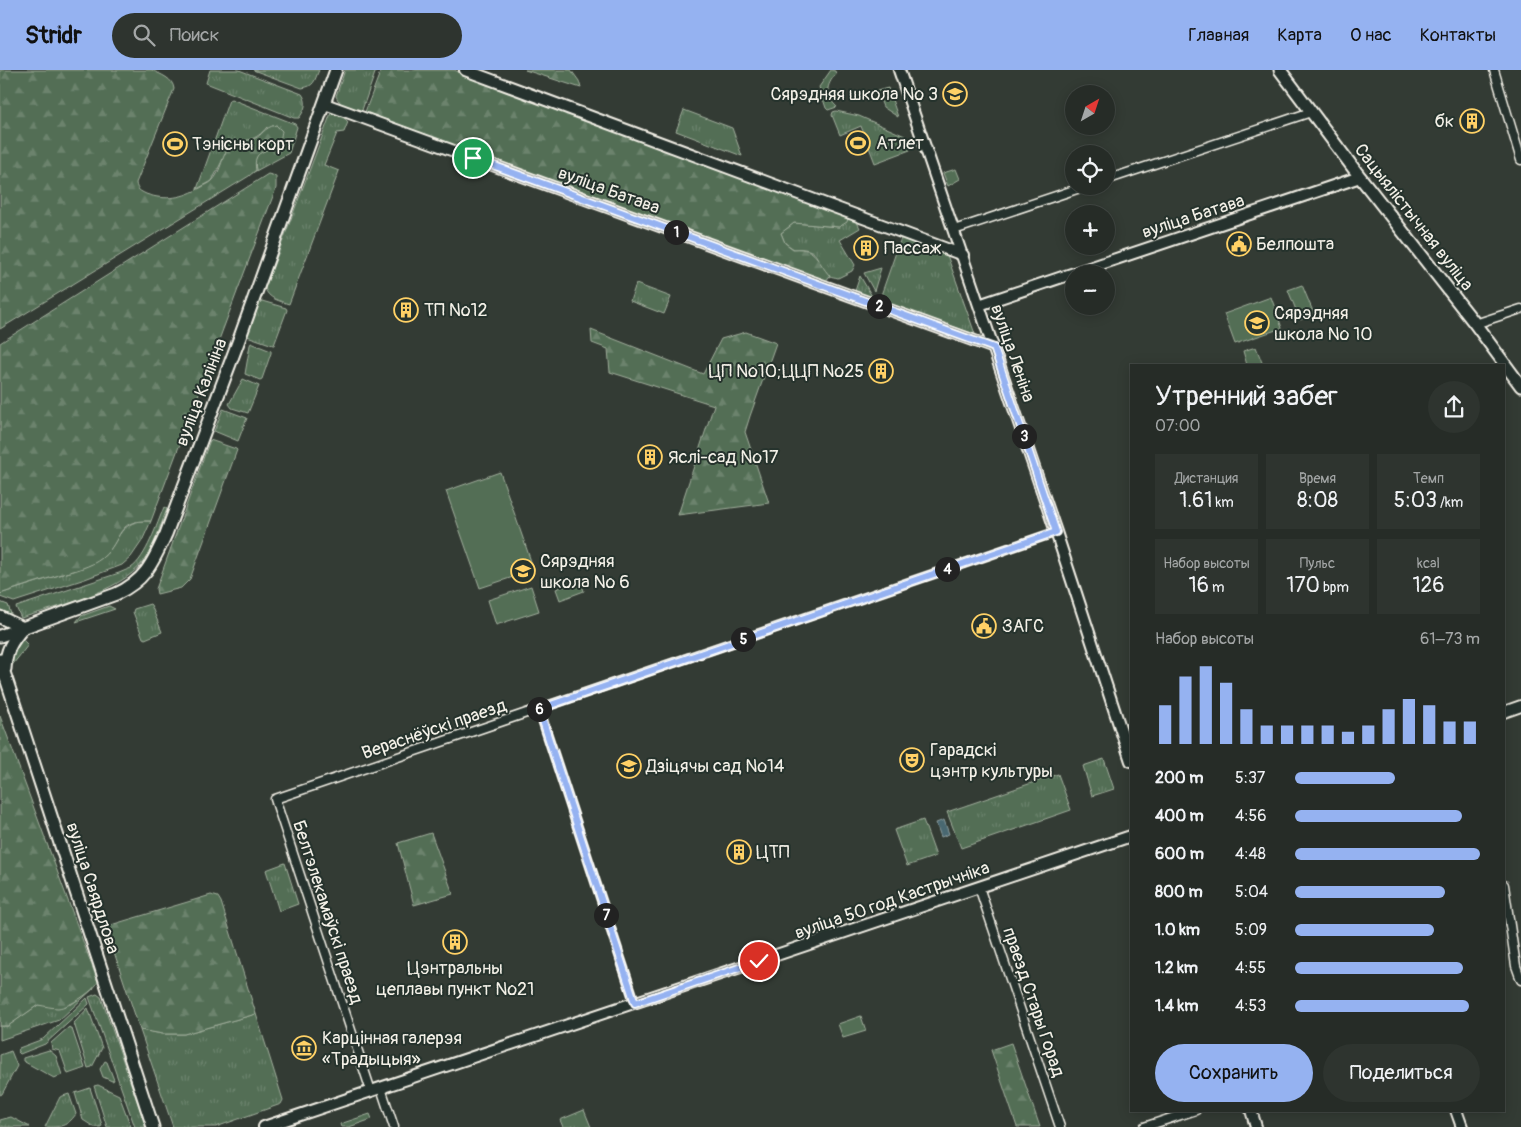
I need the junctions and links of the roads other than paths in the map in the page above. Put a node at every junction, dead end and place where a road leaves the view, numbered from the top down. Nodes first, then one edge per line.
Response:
1 (336, 70) edge
2 (464, 70) edge
3 (900, 70) edge
4 (1280, 70) edge
5 (1494, 70) edge
6 (325, 104) junction
7 (1311, 112) junction
8 (1521, 160) edge
9 (1115, 177) edge
10 (1360, 177) junction
11 (1065, 193) edge
12 (954, 230) junction
13 (963, 255) junction
14 (979, 305) junction
15 (1521, 309) edge
16 (1475, 324) junction
17 (994, 348) junction
18 (1505, 364) edge
19 (1505, 364) edge
20 (1521, 386) edge
21 (1056, 532) junction
22 (0, 617) edge
23 (23, 628) junction
24 (0, 636) edge
25 (0, 660) edge
26 (2, 671) edge
27 (1521, 706) edge
28 (539, 709) junction
29 (1505, 712) edge
30 (1130, 758) edge
31 (275, 799) joint
32 (1130, 836) edge
33 (980, 887) junction
34 (1505, 893) edge
35 (1521, 980) edge
36 (635, 1003) junction
37 (381, 1088) junction
38 (371, 1091) junction
39 (1190, 1112) edge
40 (1252, 1112) edge
41 (1457, 1112) edge
42 (153, 1127) edge
43 (264, 1127) edge
44 (394, 1127) edge
45 (1060, 1127) edge
46 (1144, 1127) edge
47 (1256, 1127) edge
48 (1462, 1127) edge

1 - 6 main road, вуліца Калініна
2 - 13 street
3 - 12 street, вуліца Леніна
4 - 7 main road, Сацыялістычная вуліца
5 - 8 street
6 - 17 street, вуліца Батава
6 - 23 main road, вуліца Калініна
7 - 9 street
7 - 10 main road, Сацыялістычная вуліца
10 - 14 street, вуліца Батава
10 - 16 main road, Сацыялістычная вуліца
11 - 12 street
12 - 13 street, вуліца Леніна
13 - 14 street, вуліца Леніна
14 - 17 street, вуліца Леніна
15 - 16 street
16 - 18 main road, Сацыялістычная вуліца
17 - 21 street, вуліца Леніна
19 - 20 main road, Сацыялістычная вуліца
21 - 28 street, Вераснёўскі праезд
21 - 30 street, вуліца Леніна
22 - 23 main road
23 - 24 main road, вуліца Калініна
23 - 26 main road
25 - 26 main road, вуліца Свярдлова
26 - 42 main road, вуліца Свярдлова
27 - 29 street
28 - 31 street, Вераснёўскі праезд
28 - 36 street
31 - 38 street, Белтэлекамаўскі праезд
32 - 33 street, вуліца 50 год Кастрычніка
33 - 36 street, вуліца 50 год Кастрычніка
33 - 45 street, праезд Стары Горад
34 - 35 street
36 - 37 street, вуліца 50 год Кастрычніка
37 - 38 street, вуліца 50 год Кастрычніка
37 - 44 street
38 - 43 street, вуліца 50 год Кастрычніка
39 - 46 street
40 - 47 street
41 - 48 street

